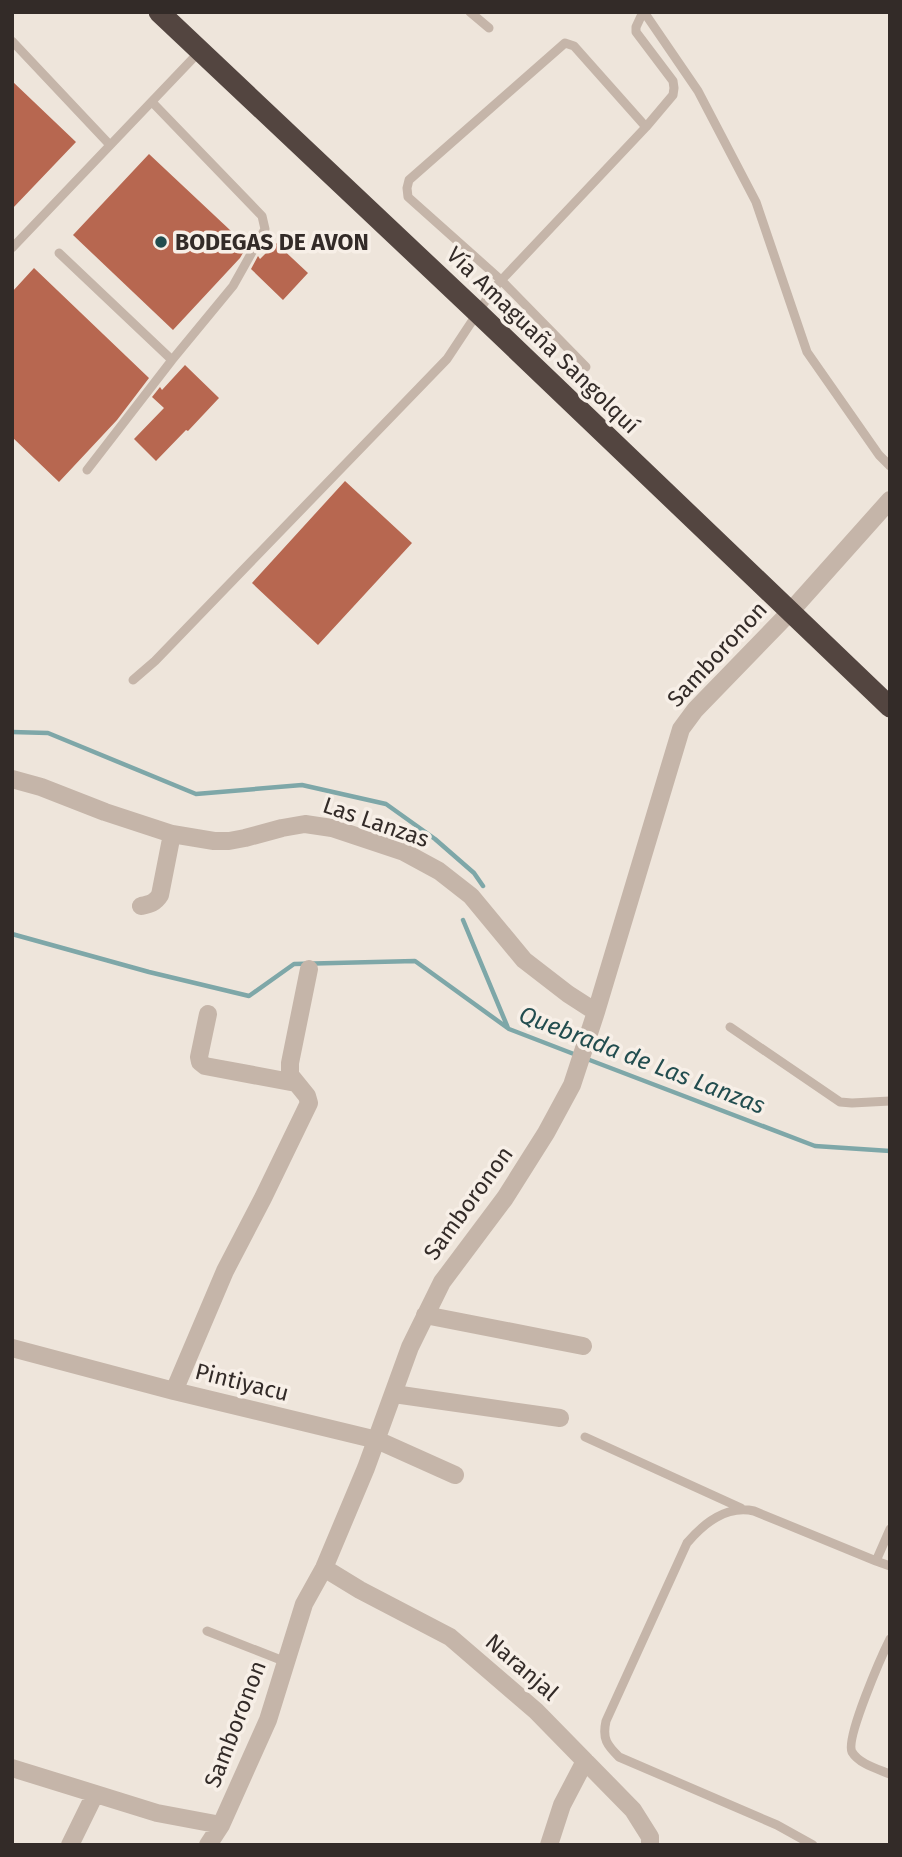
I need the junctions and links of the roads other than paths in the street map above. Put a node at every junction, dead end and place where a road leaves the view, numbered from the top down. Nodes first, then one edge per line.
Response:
1 (159, 12) edge
2 (470, 12) edge
3 (643, 12) edge
4 (489, 28) dead end
5 (12, 41) edge
6 (200, 51) junction
7 (152, 102) junction
8 (646, 127) junction
9 (110, 145) junction
10 (12, 248) edge
11 (59, 253) dead end
12 (501, 280) junction
13 (477, 312) junction
14 (172, 360) junction
15 (586, 367) dead end
16 (890, 466) edge
17 (87, 470) dead end
18 (890, 500) edge
19 (790, 612) junction
20 (133, 680) dead end
21 (890, 707) edge
22 (12, 779) edge
23 (172, 834) junction
24 (141, 906) dead end
25 (309, 969) dead end
26 (208, 1014) dead end
27 (594, 1018) junction
28 (730, 1027) dead end
29 (296, 1083) junction
30 (890, 1101) edge
31 (425, 1315) junction
32 (583, 1346) dead end
33 (12, 1348) edge
34 (174, 1391) junction
35 (394, 1394) junction
36 (560, 1418) dead end
37 (585, 1437) dead end
38 (377, 1440) junction
39 (455, 1475) dead end
40 (741, 1508) junction
41 (890, 1529) edge
42 (876, 1561) junction
43 (890, 1566) edge
44 (324, 1568) junction
45 (207, 1631) dead end
46 (890, 1639) edge
47 (286, 1662) junction
48 (585, 1761) junction
49 (12, 1768) edge
50 (890, 1774) edge
51 (95, 1794) junction
52 (221, 1825) junction
53 (71, 1845) edge
54 (208, 1845) edge
55 (549, 1845) edge
56 (650, 1845) edge
57 (813, 1845) edge

1 - 6 highway, Vía Amaguaña Sangolquí
2 - 4 lane
3 - 8 lane
3 - 16 lane
5 - 9 lane
6 - 7 lane
6 - 13 highway, Vía Amaguaña Sangolquí
7 - 9 lane
7 - 14 lane
8 - 12 lane
8 - 12 lane
9 - 10 lane
11 - 14 lane
12 - 13 lane
12 - 15 lane
13 - 19 highway, Vía Amaguaña Sangolquí
13 - 20 lane
14 - 17 lane
18 - 19 street, Samboronon
19 - 21 highway, Vía Amaguaña Sangolquí
19 - 27 street, Samboronon
22 - 23 street, Las Lanzas
23 - 24 street
23 - 27 street, Las Lanzas
25 - 29 street
26 - 29 street
27 - 31 street, Samboronon
28 - 30 lane
29 - 34 street
31 - 32 street
31 - 35 street, Samboronon
33 - 34 street, Pintiyacu
34 - 38 street, Pintiyacu
35 - 36 street
35 - 38 street, Samboronon
37 - 40 lane
38 - 39 street, Pintiyacu
38 - 44 street, Samboronon
40 - 42 lane
40 - 57 lane
41 - 42 lane
42 - 43 lane
44 - 47 street, Samboronon
44 - 48 street, Naranjal
45 - 47 lane
46 - 50 lane
47 - 52 street, Samboronon
48 - 55 street
48 - 56 street, Naranjal
49 - 51 street
51 - 52 street
51 - 53 street
52 - 54 street, Samboronon

